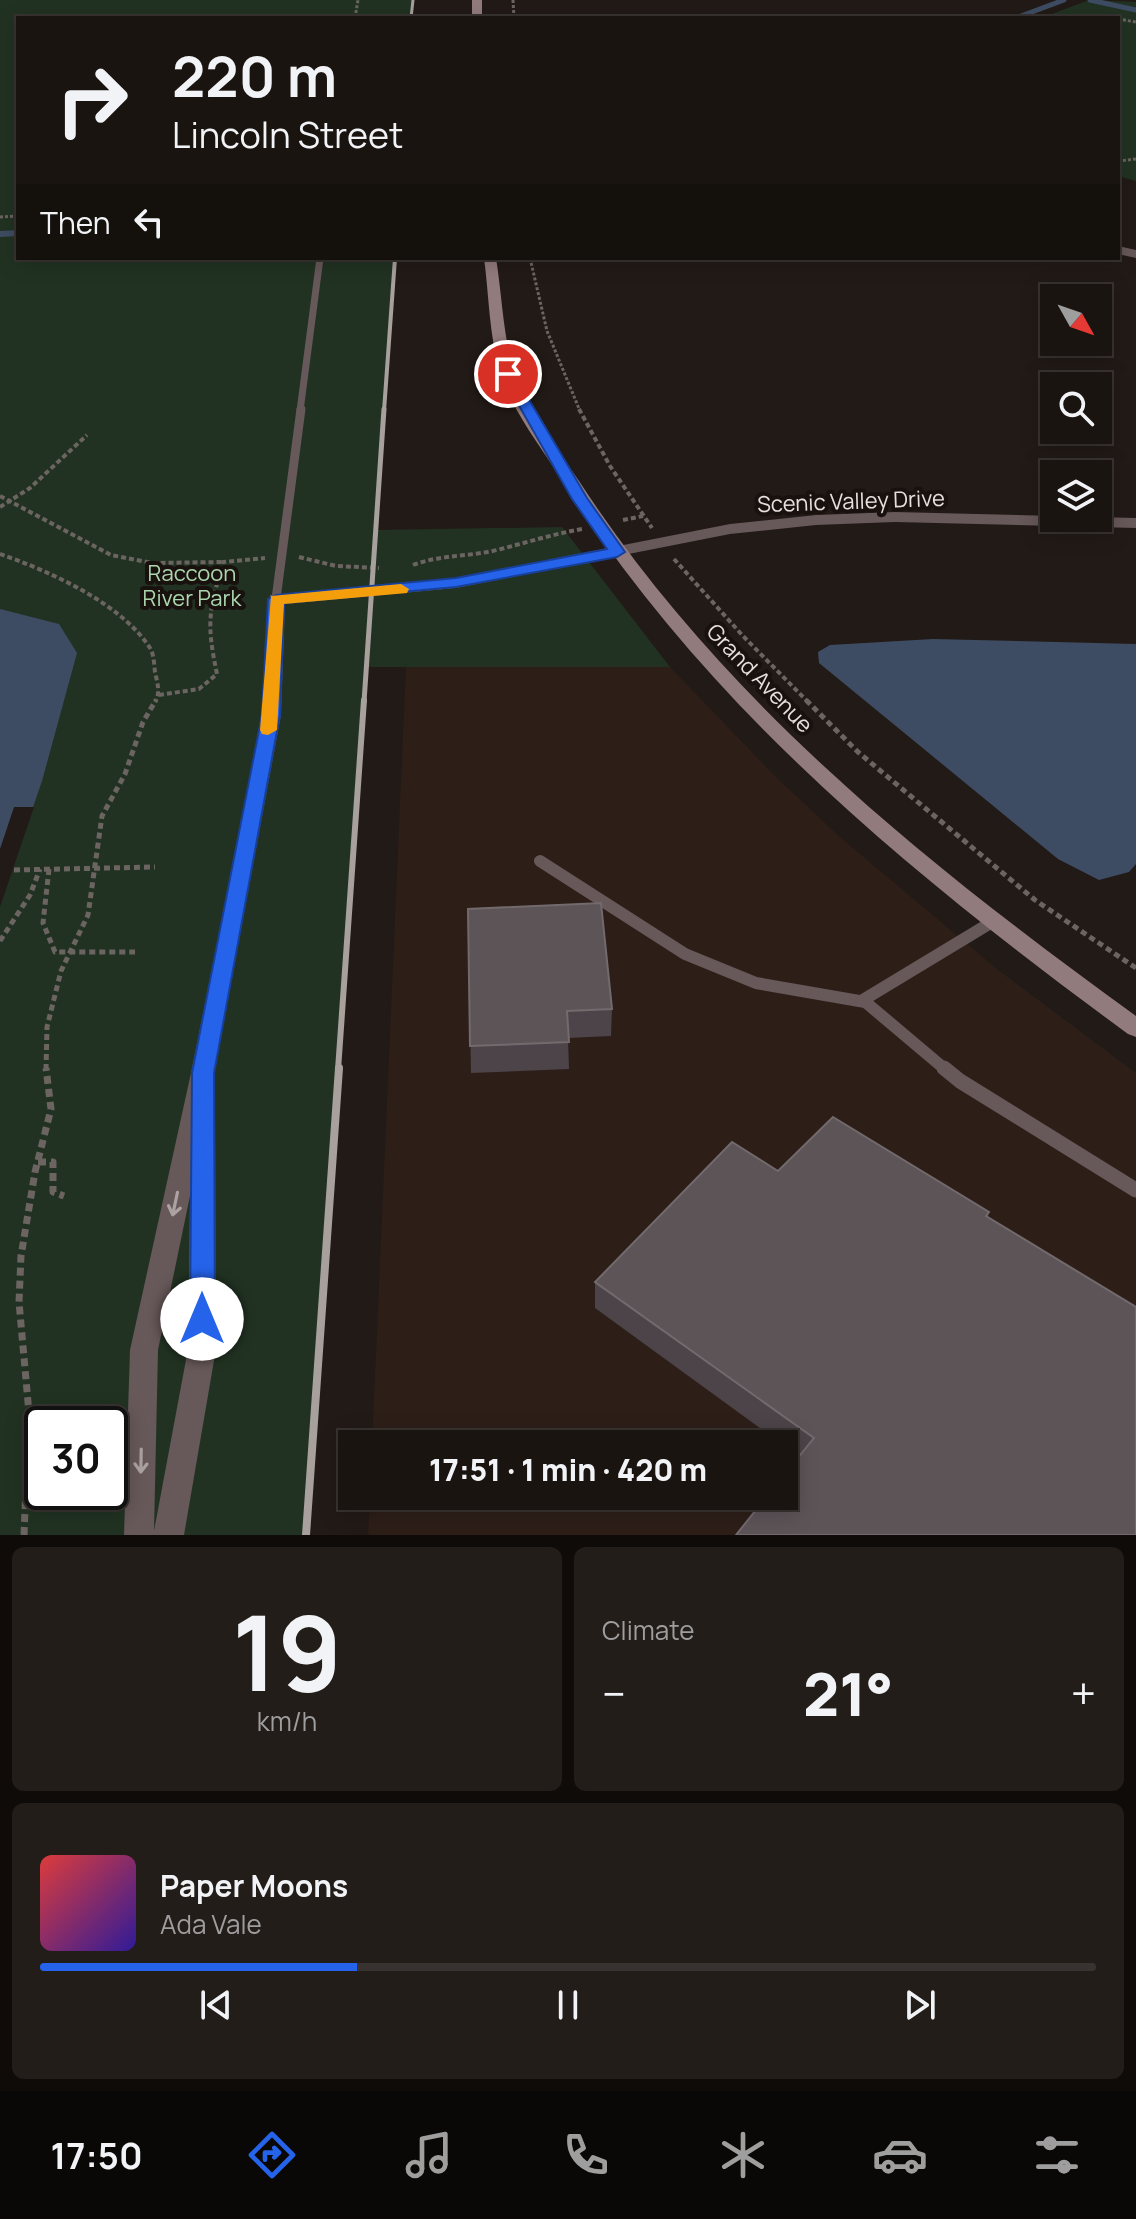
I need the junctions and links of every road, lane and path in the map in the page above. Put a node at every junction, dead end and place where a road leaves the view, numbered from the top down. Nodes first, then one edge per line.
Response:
1 (320, 260) edge
2 (490, 260) edge
3 (530, 260) edge
4 (87, 435) dead end
5 (0, 496) edge
6 (10, 502) junction
7 (0, 507) edge
8 (643, 516) junction
9 (631, 519) dead end
10 (1136, 523) edge
11 (652, 529) dead end
12 (617, 552) junction
13 (0, 554) edge
14 (672, 557) dead end
15 (223, 562) dead end
16 (276, 599) junction
17 (540, 861) dead end
18 (155, 867) dead end
19 (94, 868) junction
20 (40, 869) junction
21 (49, 869) junction
22 (14, 870) dead end
23 (992, 922) junction
24 (0, 941) edge
25 (69, 952) junction
26 (135, 952) dead end
27 (1136, 968) edge
28 (865, 1002) junction
29 (1136, 1028) edge
30 (203, 1073) junction
31 (38, 1162) junction
32 (1136, 1190) edge
33 (64, 1196) dead end
34 (24, 1535) edge
35 (139, 1535) edge
36 (169, 1535) edge

1 - 16 lane
2 - 12 main road, Grand Avenue
3 - 8 path
4 - 6 path
5 - 6 path
6 - 7 path
6 - 15 path
8 - 9 path
8 - 11 path
10 - 12 street, Scenic Valley Drive
12 - 16 street, Scenic Valley Drive
12 - 23 main road, Grand Avenue
13 - 19 path
14 - 27 path
16 - 30 street
17 - 28 lane
18 - 19 path
19 - 21 path
19 - 25 path
20 - 21 path
20 - 22 path
20 - 24 path
21 - 25 path
23 - 28 lane
23 - 29 main road, Grand Avenue
25 - 26 path
25 - 31 path
28 - 32 lane
30 -> 35 street
30 - 36 street
31 - 33 path
31 - 34 path

